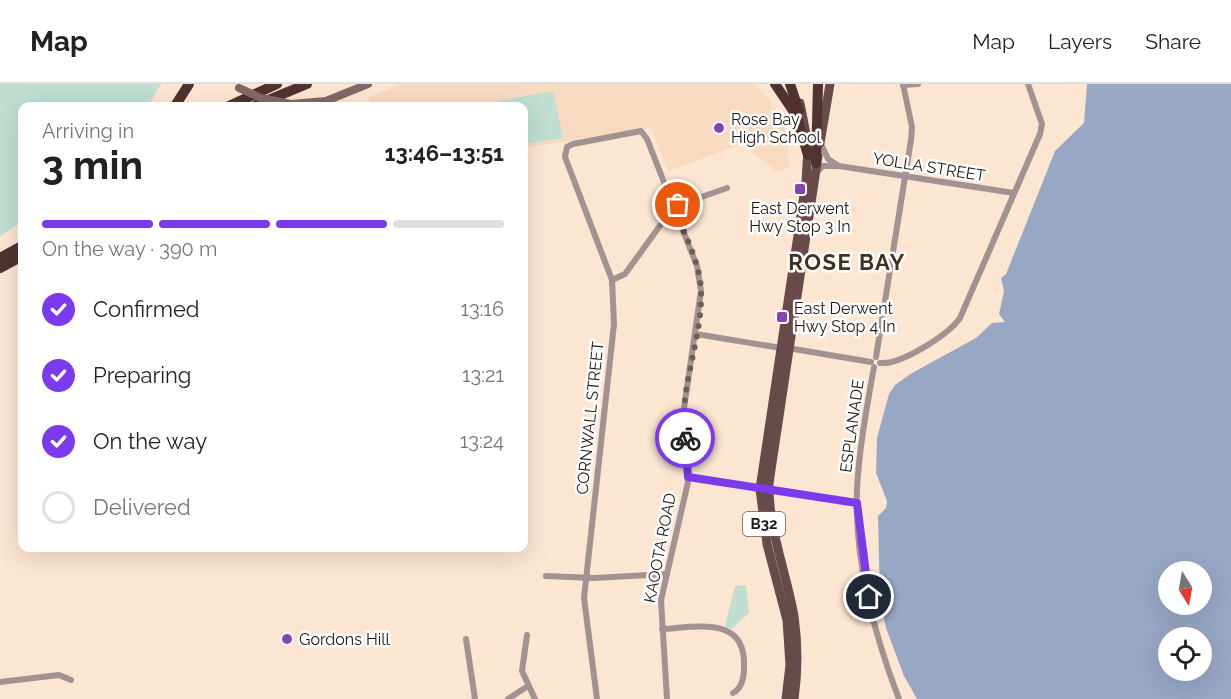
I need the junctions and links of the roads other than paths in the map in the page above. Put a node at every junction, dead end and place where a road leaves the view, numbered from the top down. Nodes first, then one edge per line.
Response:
1 (189, 84) edge
2 (277, 84) edge
3 (307, 84) edge
4 (368, 84) edge
5 (775, 84) edge
6 (792, 84) edge
7 (818, 84) edge
8 (831, 84) edge
9 (918, 84) edge
10 (1028, 84) edge
11 (903, 85) edge
12 (235, 86) edge
13 (178, 102) edge
14 (238, 102) edge
15 (264, 102) edge
16 (281, 102) edge
17 (314, 102) edge
18 (806, 131) joint
19 (820, 142) junction
20 (567, 147) joint
21 (808, 155) junction
22 (816, 164) junction
23 (839, 166) junction
24 (814, 177) junction
25 (905, 177) junction
26 (727, 188) dead end
27 (1014, 194) junction
28 (674, 209) junction
29 (18, 248) edge
30 (0, 258) edge
31 (18, 258) edge
32 (0, 268) edge
33 (612, 280) junction
34 (696, 334) junction
35 (785, 348) junction
36 (875, 362) junction
37 (688, 477) junction
38 (764, 490) junction
39 (857, 503) junction
40 (667, 574) junction
41 (546, 576) dead end
42 (586, 578) junction
43 (662, 629) junction
44 (526, 635) dead end
45 (465, 639) dead end
46 (71, 680) dead end
47 (0, 682) edge
48 (528, 686) junction
49 (744, 695) dead end
50 (475, 699) edge
51 (508, 699) edge
52 (535, 699) edge
53 (597, 699) edge
54 (667, 699) edge
55 (786, 699) edge
56 (794, 699) edge
57 (899, 699) edge

1 - 13 highway
2 - 14 highway
3 - 15 highway
4 - 17 main road, bridge
5 - 21 highway
6 - 18 highway
7 - 22 highway, B32
8 - 19 main road, B32
9 - 11 street
10 - 27 street, ESPLANADE
11 - 25 street
12 - 16 main road, bridge
18 - 21 main road, B32
19 - 22 main road, B32
19 - 23 street
20 - 28 street, KAOOTA ROAD
20 - 33 street, CORNWALL STREET
21 - 35 main road, B32
22 - 24 main road, B32
23 - 24 street
23 - 25 street, YOLLA STREET
24 - 35 main road, B32
25 - 27 street, YOLLA STREET
25 - 36 street
26 - 28 street
27 - 36 street, ESPLANADE
28 - 33 street
28 - 34 street, KAOOTA ROAD
29 - 30 highway
31 - 32 highway
33 - 42 street, CORNWALL STREET
34 - 35 street
34 - 37 street, KAOOTA ROAD
35 - 36 street
35 - 38 main road, B32
36 - 39 street, ESPLANADE
37 - 38 street
37 - 40 street, KAOOTA ROAD
38 - 39 street
38 - 55 main road, B32
38 - 56 main road, B32
39 - 57 street, ESPLANADE
40 - 42 street
40 - 43 street, KAOOTA ROAD
41 - 42 street
42 - 53 street, CORNWALL STREET
43 - 49 street
43 - 54 street, KAOOTA ROAD
44 - 48 street
45 - 50 street
46 - 47 street
48 - 51 street
48 - 52 street

